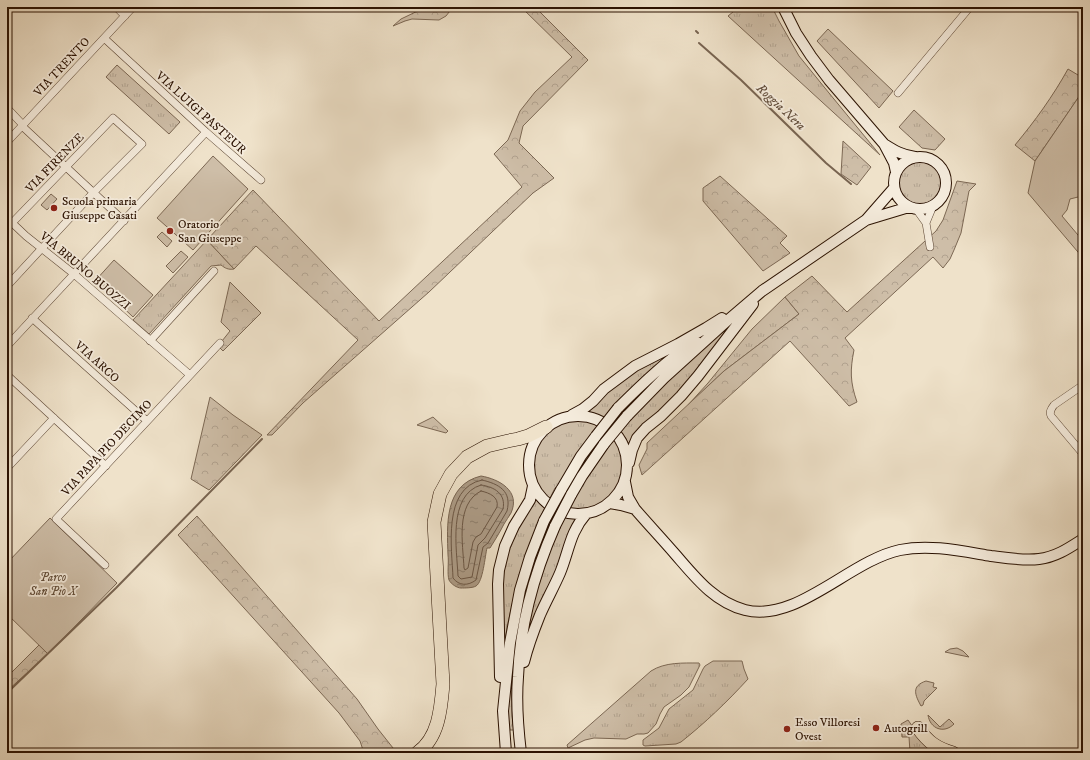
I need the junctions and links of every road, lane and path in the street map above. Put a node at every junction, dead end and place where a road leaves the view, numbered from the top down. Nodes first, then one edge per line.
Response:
1 (116, 7) edge
2 (134, 7) edge
3 (783, 7) edge
4 (970, 7) edge
5 (125, 16) junction
6 (104, 38) junction
7 (898, 93) dead end
8 (7, 108) edge
9 (23, 126) junction
10 (206, 132) junction
11 (7, 142) edge
12 (884, 144) junction
13 (915, 157) junction
14 (66, 167) junction
15 (896, 172) junction
16 (261, 180) dead end
17 (894, 188) junction
18 (93, 193) junction
19 (933, 206) junction
20 (912, 208) junction
21 (10, 220) edge
22 (866, 220) junction
23 (124, 221) junction
24 (926, 223) junction
25 (930, 247) dead end
26 (43, 249) junction
27 (214, 271) dead end
28 (74, 274) junction
29 (7, 286) edge
30 (762, 291) junction
31 (32, 318) junction
32 (728, 320) junction
33 (150, 341) junction
34 (220, 343) dead end
35 (7, 346) edge
36 (7, 375) edge
37 (190, 375) junction
38 (1083, 385) edge
39 (569, 416) junction
40 (54, 418) junction
41 (147, 421) junction
42 (546, 427) junction
43 (1083, 454) edge
44 (106, 466) junction
45 (7, 468) edge
46 (627, 469) junction
47 (625, 482) junction
48 (533, 486) junction
49 (610, 503) junction
50 (635, 509) junction
51 (586, 514) junction
52 (1083, 539) edge
53 (105, 565) dead end
54 (518, 710) junction
55 (503, 711) junction
56 (918, 728) dead end
57 (417, 753) edge
58 (506, 753) edge
59 (521, 753) edge
60 (953, 753) edge

1 - 5 street
2 - 5 street, VIA TRENTO
3 - 12 main road
4 - 7 street
5 - 6 street, VIA TRENTO
6 - 9 street, VIA TRENTO
6 - 10 street, VIA LUIGI PASTEUR
8 - 9 street
9 - 11 street, VIA TRENTO
9 - 14 street
10 - 16 street, VIA LUIGI PASTEUR
10 - 23 street
12 - 13 main road
12 - 15 main road
13 - 15 main road
13 - 19 main road
14 - 18 street
14 - 18 street, VIA FIRENZE
14 - 21 street, VIA FIRENZE
15 - 17 main road
17 - 20 main road
17 - 22 main road
18 - 23 street
18 - 26 street
19 - 20 main road
19 - 24 street
20 - 22 main road
20 - 24 street
21 - 26 street, VIA BRUNO BUOZZI
22 - 30 main road
23 - 28 street
24 - 25 street
26 - 28 street, VIA BRUNO BUOZZI
26 - 29 street
27 - 33 street
28 - 31 street
28 - 33 street, VIA BRUNO BUOZZI
30 - 32 main road
30 - 39 main road
30 - 46 main road
31 - 35 street
31 - 41 street, VIA ARCO
32 - 54 main road, bridge
32 - 55 main road, bridge
33 - 37 street, VIA BRUNO BUOZZI
34 - 37 street, VIA PAPA PIO DECIMO
36 - 40 street
37 - 41 street, VIA PAPA PIO DECIMO
38 - 43 street
39 - 42 main road
39 - 46 main road
40 - 44 street
40 - 45 street
41 - 44 street, VIA PAPA PIO DECIMO
42 - 48 main road
42 - 57 highway
44 - 53 street, VIA PAPA PIO DECIMO
46 - 47 main road
47 - 49 main road
47 - 50 main road
48 - 51 main road
48 - 55 main road
49 - 50 main road
49 - 51 main road
50 - 52 main road
51 - 54 main road
54 - 59 main road
55 - 58 main road
56 - 60 highway

